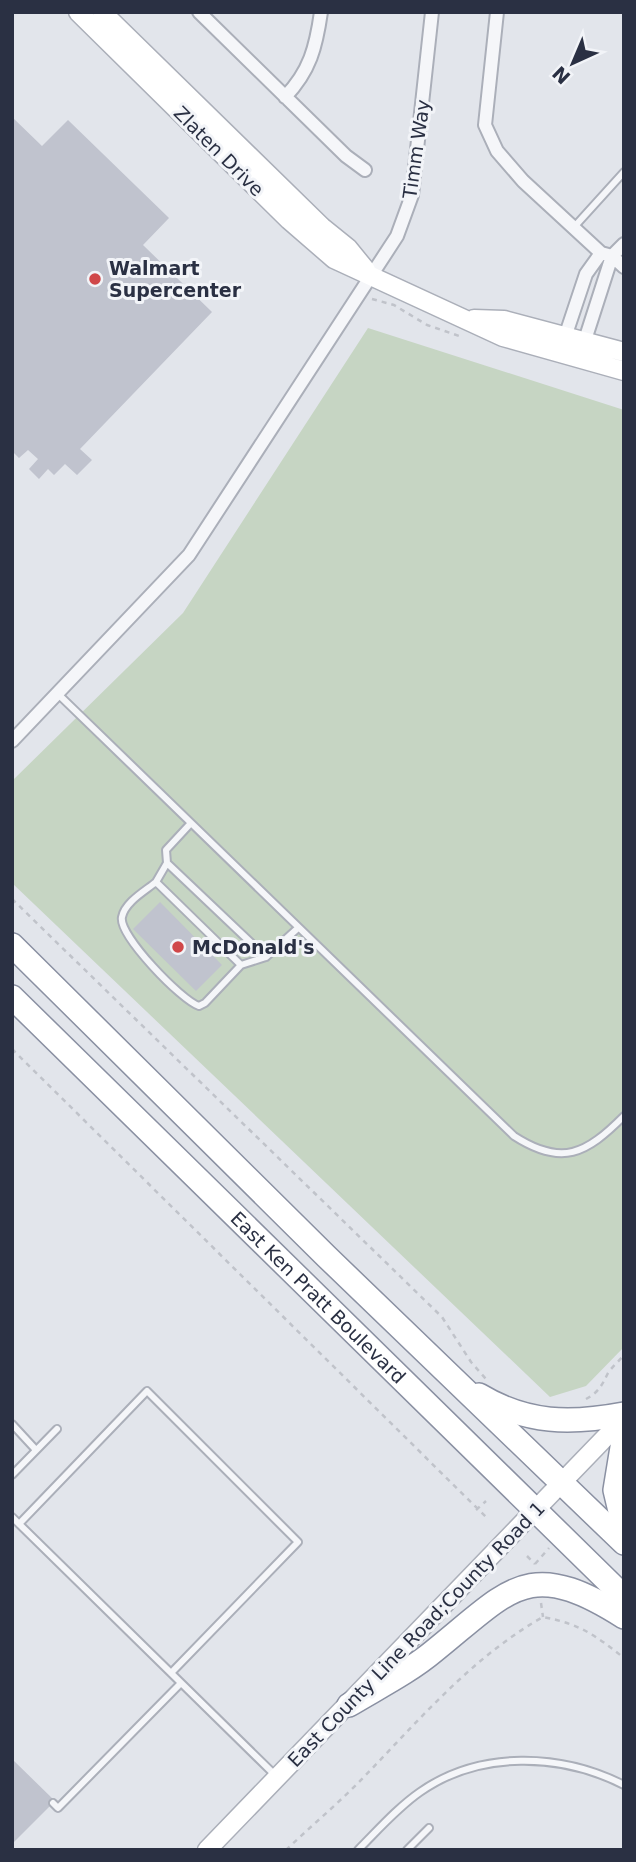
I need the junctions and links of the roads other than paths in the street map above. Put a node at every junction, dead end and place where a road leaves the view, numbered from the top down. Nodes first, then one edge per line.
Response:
1 (78, 12) edge
2 (102, 12) edge
3 (199, 12) edge
4 (321, 12) edge
5 (432, 12) edge
6 (497, 12) edge
7 (285, 97) junction
8 (365, 170) dead end
9 (624, 172) edge
10 (575, 226) junction
11 (624, 244) edge
12 (606, 254) junction
13 (624, 267) edge
14 (370, 275) junction
15 (579, 296) junction
16 (599, 302) junction
17 (466, 319) junction
18 (566, 334) junction
19 (585, 340) junction
20 (624, 352) edge
21 (624, 371) edge
22 (58, 694) junction
23 (12, 741) edge
24 (191, 823) junction
25 (167, 863) junction
26 (156, 882) junction
27 (298, 928) junction
28 (12, 943) edge
29 (265, 957) junction
30 (241, 965) junction
31 (12, 997) edge
32 (624, 1116) edge
33 (456, 1381) junction
34 (624, 1416) edge
35 (12, 1424) edge
36 (57, 1429) dead end
37 (624, 1435) edge
38 (36, 1450) junction
39 (12, 1475) edge
40 (561, 1483) junction
41 (534, 1512) junction
42 (12, 1517) edge
43 (19, 1524) junction
44 (624, 1528) edge
45 (624, 1543) edge
46 (624, 1597) edge
47 (624, 1617) edge
48 (171, 1673) junction
49 (181, 1683) junction
50 (348, 1705) junction
51 (277, 1777) junction
52 (624, 1785) edge
53 (53, 1803) dead end
54 (429, 1828) dead end
55 (207, 1850) edge
56 (358, 1850) edge
57 (407, 1850) edge

1 - 14 street, Zlaten Drive
2 - 14 street, Zlaten Drive
3 - 7 street
4 - 7 street
5 - 14 street, Timm Way
6 - 10 street
7 - 8 street
9 - 10 lane
10 - 12 street
11 - 12 street
12 - 13 street
12 - 15 street
12 - 16 street
14 - 17 street, Zlaten Drive
14 - 22 street, Timm Way
15 - 16 street
15 - 18 street
16 - 19 street
17 - 18 street, Zlaten Drive
17 - 21 street, Zlaten Drive
18 - 19 street, Zlaten Drive
19 - 20 street, Zlaten Drive
22 - 23 street, Timm Way
22 - 24 lane
24 - 25 lane
24 - 27 lane
25 - 26 lane
25 - 29 lane
26 - 30 lane
26 - 30 lane
27 - 29 lane
27 - 32 lane
28 - 33 highway, East Ken Pratt Boulevard
29 - 30 lane
31 - 41 highway, East Ken Pratt Boulevard
33 - 34 highway
33 - 40 highway, East Ken Pratt Boulevard
34 - 40 street, East County Line Road;County Road 1
35 - 38 lane
36 - 38 lane
37 - 44 highway
38 - 39 lane
40 - 41 street, East County Line Road;County Road 1
40 - 45 highway, East Ken Pratt Boulevard
41 - 46 highway, East Ken Pratt Boulevard
41 - 50 street, East County Line Road;County Road 1
42 - 43 lane
43 - 48 lane
43 - 48 lane
47 - 50 highway
48 - 49 lane
49 - 51 lane
49 - 53 lane
50 - 51 street, East County Line Road;County Road 1
51 - 55 street, East County Line Road;County Road 1
52 - 56 lane
54 - 57 lane

